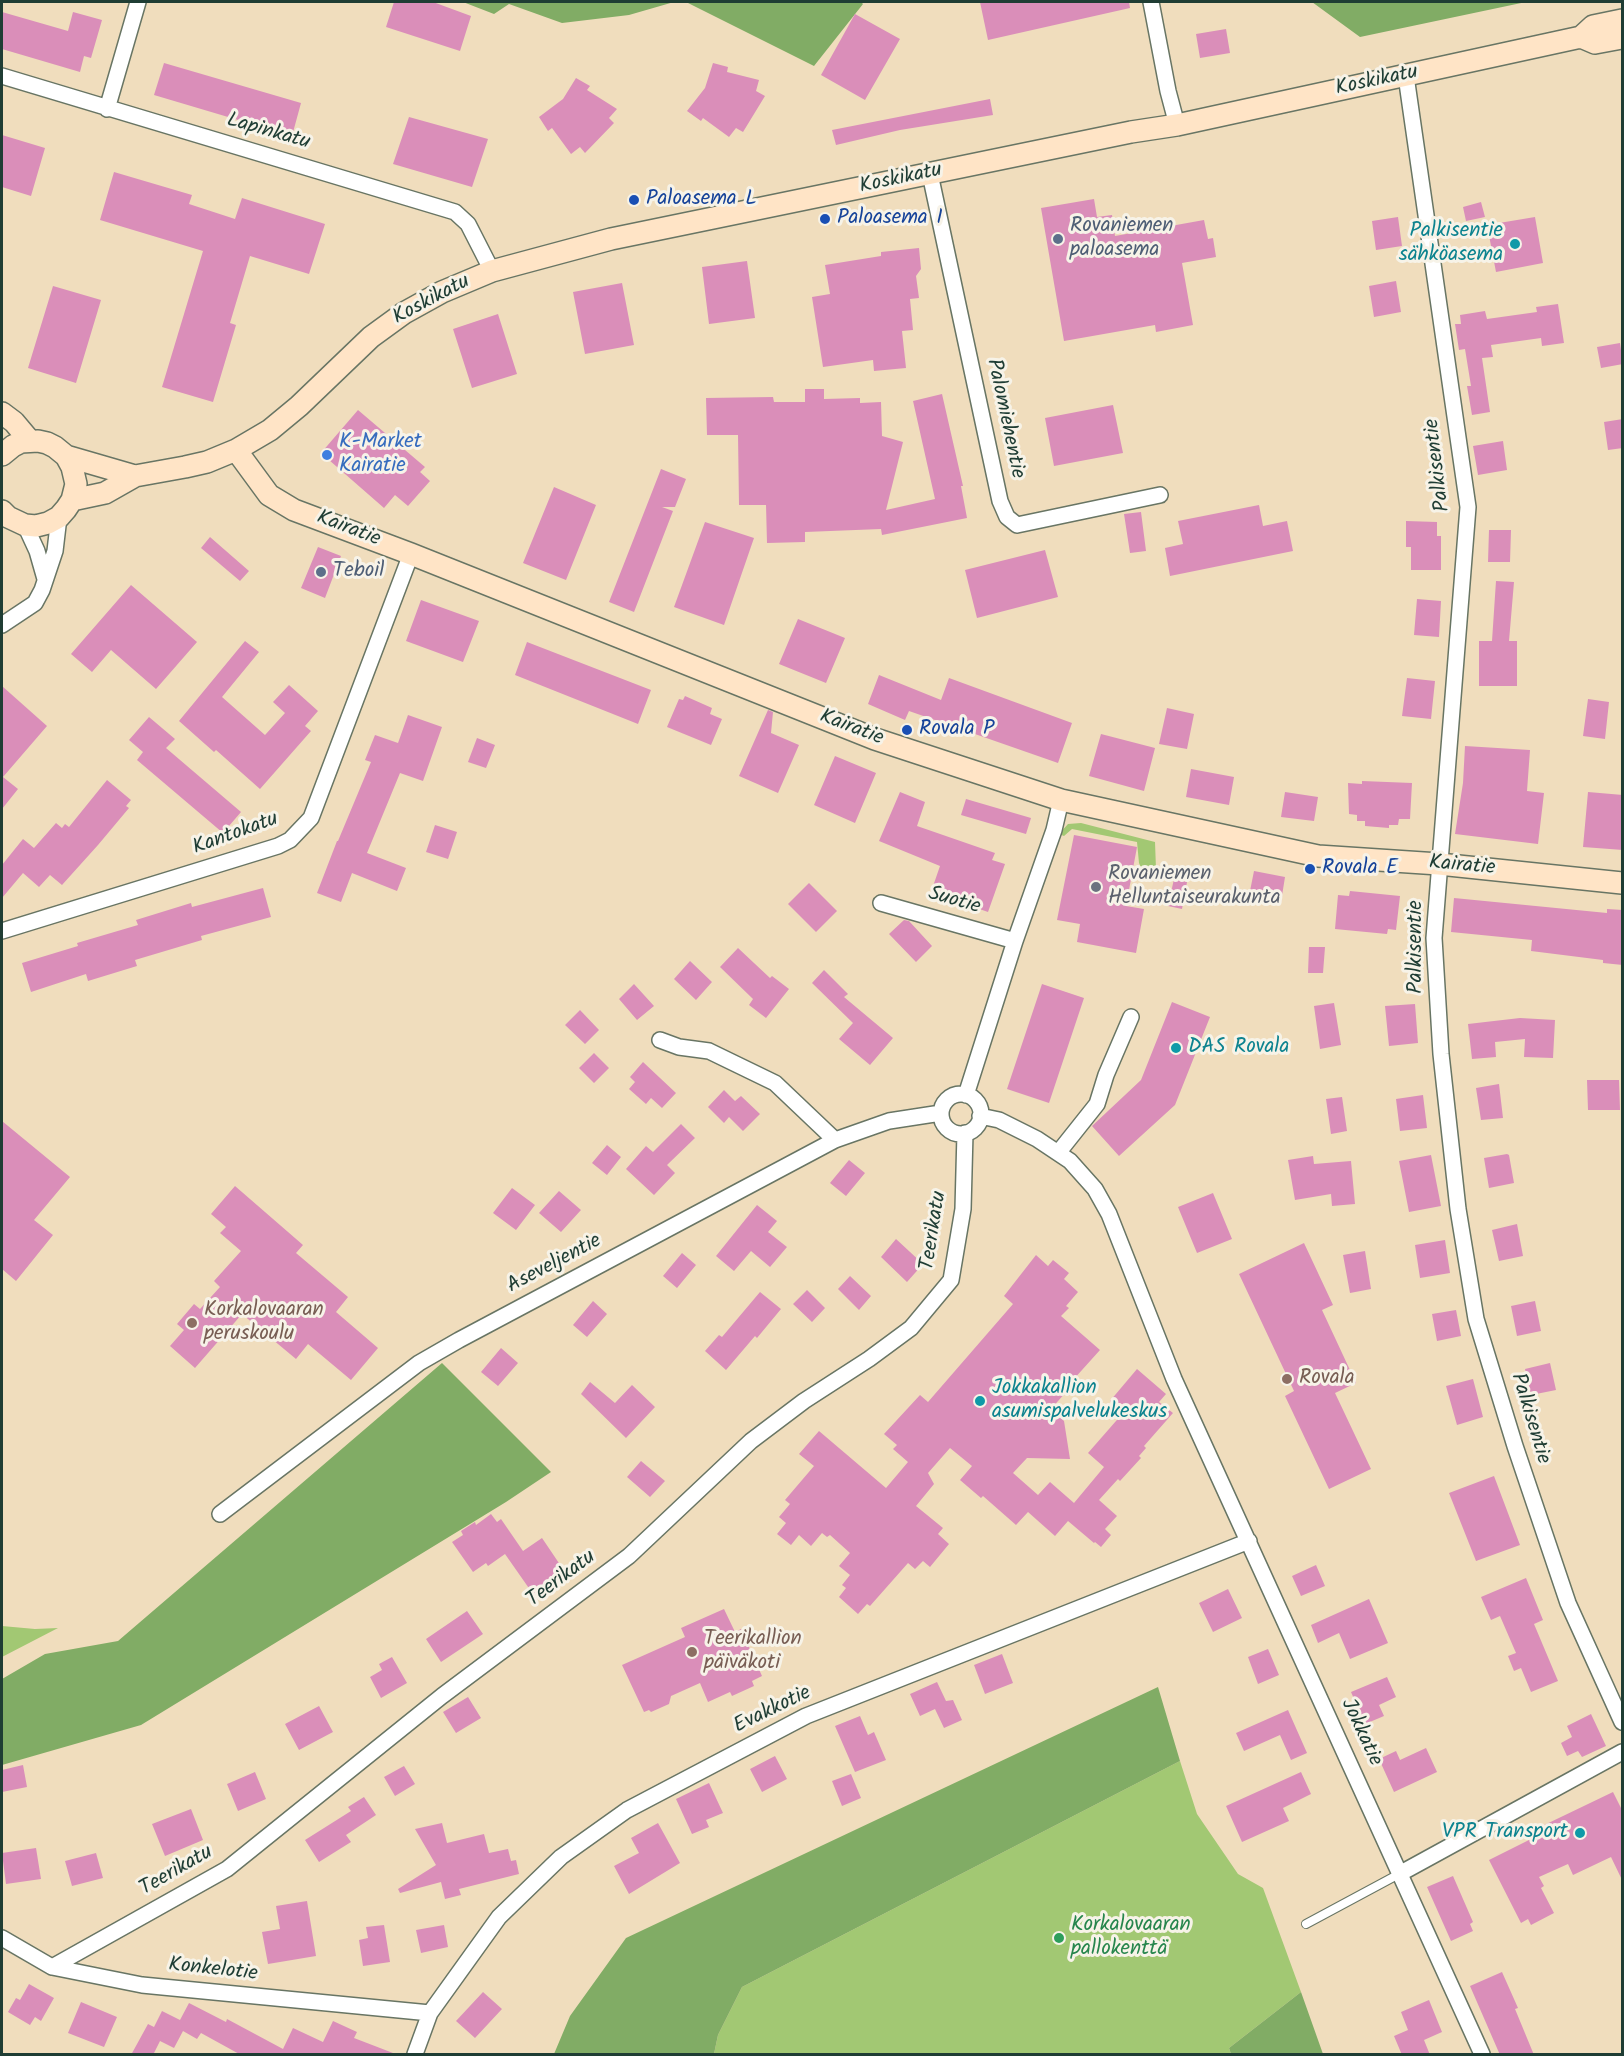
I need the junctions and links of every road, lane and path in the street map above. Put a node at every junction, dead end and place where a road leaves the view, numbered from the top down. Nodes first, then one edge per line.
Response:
1 (138, 2) edge
2 (1151, 2) edge
3 (1623, 20) edge
4 (1581, 37) junction
5 (1623, 38) edge
6 (2, 76) edge
7 (1406, 76) junction
8 (107, 109) junction
9 (1177, 125) junction
10 (930, 174) junction
11 (492, 271) junction
12 (2, 413) edge
13 (30, 441) junction
14 (236, 450) junction
15 (2, 455) edge
16 (66, 456) junction
17 (135, 476) junction
18 (1160, 495) dead end
19 (66, 508) junction
20 (2, 511) edge
21 (25, 525) junction
22 (411, 554) junction
23 (45, 579) junction
24 (2, 626) edge
25 (1061, 800) junction
26 (1439, 864) junction
27 (1623, 883) edge
28 (881, 903) dead end
29 (2, 931) edge
30 (1015, 941) junction
31 (1131, 1017) dead end
32 (660, 1040) dead end
33 (966, 1095) junction
34 (941, 1113) junction
35 (980, 1116) junction
36 (965, 1133) junction
37 (835, 1140) junction
38 (1058, 1153) junction
39 (220, 1514) dead end
40 (1249, 1541) junction
41 (1623, 1722) edge
42 (1623, 1752) edge
43 (1401, 1873) junction
44 (1306, 1924) dead end
45 (2, 1938) edge
46 (52, 1967) junction
47 (430, 2013) junction
48 (415, 2055) edge
49 (1482, 2055) edge

1 - 8 street
2 - 9 street
3 - 4 main road, Koskikatu
4 - 5 main road, Koskikatu
4 - 7 main road, Koskikatu
6 - 8 street, Lapinkatu
7 - 9 main road, Koskikatu
7 - 26 street, Palkisentie
8 - 11 street, Lapinkatu
9 - 10 main road, Koskikatu
10 - 11 main road, Koskikatu
10 - 18 street, Palomiehentie
11 - 14 main road, Koskikatu
12 - 13 main road
13 - 15 main road
13 - 16 main road, Koskikatu
14 - 17 main road, Koskikatu
14 - 22 main road, Kairatie
16 - 17 main road, Koskikatu
16 - 19 main road
17 - 19 main road, Koskikatu
19 - 21 main road, Koskikatu
19 - 23 street
20 - 21 main road
21 - 23 street
22 - 25 main road, Kairatie
22 - 29 street, Kantokatu
23 - 24 street
25 - 26 main road, Kairatie
25 - 30 street
26 - 27 main road, Kairatie
26 - 41 street, Palkisentie
28 - 30 street, Suotie
30 - 33 street
31 - 38 street
32 - 37 street
33 - 34 street
33 - 35 street
34 - 36 street
34 - 37 street, Aseveljentie
35 - 36 street
35 - 38 street
36 - 46 street, Teerikatu
37 - 39 street, Aseveljentie
38 - 40 street, Jokkatie
40 - 43 street, Jokkatie
40 - 47 street, Evakkotie
42 - 43 street
43 - 44 lane
43 - 49 street, Jokkatie
45 - 46 street, Konkelotie
46 - 47 street, Konkelotie
47 - 48 street, Evakkotie

